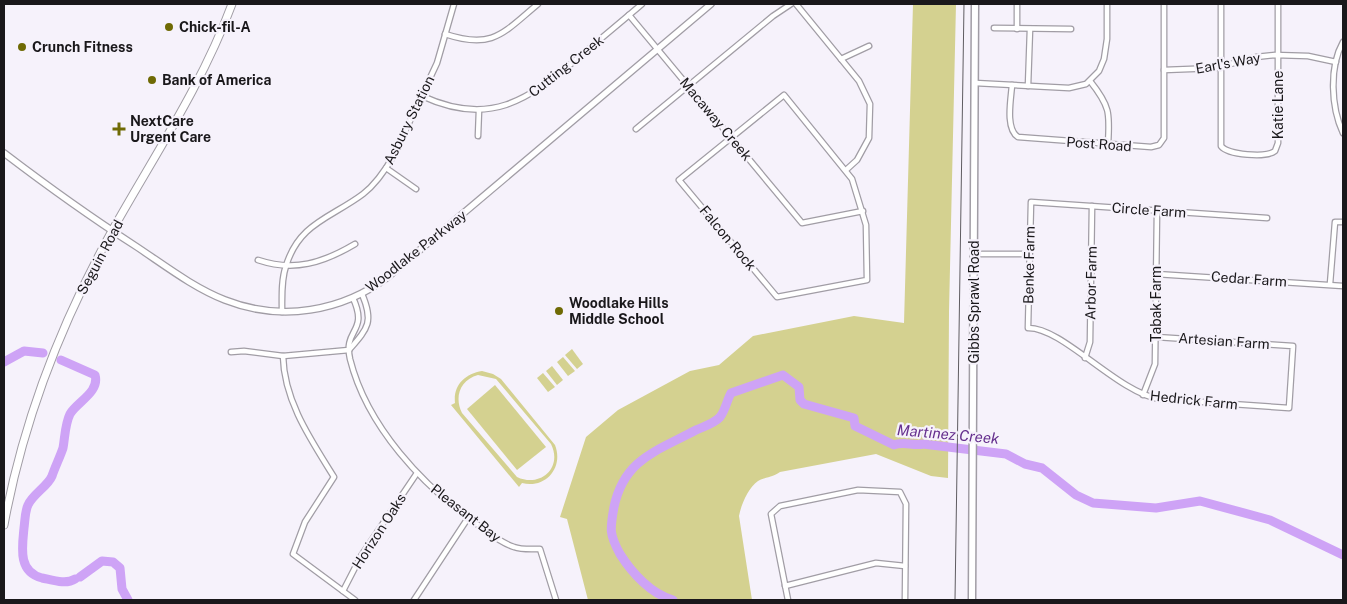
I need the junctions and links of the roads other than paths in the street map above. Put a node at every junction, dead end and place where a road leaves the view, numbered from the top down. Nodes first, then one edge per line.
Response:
1 (232, 4) edge
2 (454, 4) edge
3 (538, 4) edge
4 (642, 4) edge
5 (711, 4) edge
6 (791, 4) edge
7 (796, 4) edge
8 (975, 4) edge
9 (1016, 4) edge
10 (1107, 4) edge
11 (1164, 4) edge
12 (1221, 4) edge
13 (1278, 4) edge
14 (628, 15) junction
15 (994, 28) dead end
16 (1017, 29) junction
17 (1030, 29) junction
18 (1070, 29) dead end
19 (445, 34) junction
20 (1343, 42) edge
21 (869, 46) dead end
22 (659, 50) junction
23 (1278, 55) junction
24 (841, 59) junction
25 (1336, 62) junction
26 (1220, 67) junction
27 (1164, 70) junction
28 (1090, 81) junction
29 (975, 83) junction
30 (1012, 85) junction
31 (689, 86) junction
32 (1028, 86) junction
33 (422, 96) junction
34 (478, 110) junction
35 (1343, 117) edge
36 (1338, 118) junction
37 (636, 129) dead end
38 (1343, 133) edge
39 (478, 136) dead end
40 (732, 138) junction
41 (1108, 144) junction
42 (4, 153) edge
43 (386, 168) junction
44 (846, 170) junction
45 (416, 189) dead end
46 (1031, 202) joint
47 (1092, 206) junction
48 (1157, 210) junction
49 (863, 211) junction
50 (1267, 218) dead end
51 (1343, 222) edge
52 (112, 231) junction
53 (355, 244) dead end
54 (974, 254) junction
55 (1028, 254) junction
56 (258, 260) dead end
57 (286, 266) junction
58 (1156, 274) junction
59 (1330, 284) junction
60 (1343, 286) edge
61 (362, 294) junction
62 (353, 298) junction
63 (282, 312) junction
64 (358, 325) junction
65 (1028, 328) joint
66 (366, 329) junction
67 (1156, 337) junction
68 (349, 350) junction
69 (230, 352) dead end
70 (283, 356) junction
71 (1084, 358) junction
72 (1143, 395) junction
73 (1289, 408) joint
74 (417, 473) junction
75 (7, 488) edge
76 (468, 518) junction
77 (4, 525) edge
78 (905, 566) junction
79 (785, 586) junction
80 (343, 591) junction
81 (356, 600) edge
82 (414, 600) edge
83 (556, 600) edge
84 (788, 600) edge
85 (906, 600) edge
86 (972, 600) edge

1 - 52 main road, Seguin Road
2 - 19 street, Asbury Station
3 - 19 street
4 - 14 street, Cutting Creek
5 - 22 street, Woodlake Parkway
6 - 31 street
7 - 24 street
8 - 29 main road, Gibbs Sprawl Road
9 - 16 street
10 - 28 street
11 - 27 street
12 - 26 street
13 - 23 street, Katie Lane
14 - 22 street, Macaway Creek
14 - 34 street, Cutting Creek
15 - 16 street
16 - 17 street
17 - 18 street
17 - 32 street
19 - 33 street, Asbury Station
20 - 25 street
21 - 24 street
22 - 31 street, Macaway Creek
22 - 61 street, Woodlake Parkway
23 - 25 street, Earl's Way
23 - 26 street, Earl's Way
23 - 26 street, Katie Lane
24 - 44 street
25 - 36 street
26 - 27 street, Earl's Way
27 - 41 street, Post Road
28 - 32 street
28 - 41 street
29 - 30 street
29 - 54 main road, Gibbs Sprawl Road
30 - 32 street
30 - 41 street, Post Road
31 - 37 street
31 - 40 street, Macaway Creek
33 - 34 street, Cutting Creek
33 - 43 street, Asbury Station
34 - 39 street
35 - 36 street
36 - 38 street
40 - 44 street
40 - 49 street, Macaway Creek
40 - 49 street, Falcon Rock
42 - 52 street, Woodlake Parkway
43 - 45 street
43 - 57 street, Asbury Station
44 - 49 street
46 - 47 street, Circle Farm
46 - 55 street, Benke Farm
47 - 48 street, Circle Farm
47 - 71 street, Arbor Farm
48 - 50 street, Circle Farm
48 - 58 street, Tabak Farm
51 - 59 street
52 - 63 street, Woodlake Parkway
52 - 75 main road, Seguin Road
53 - 57 street
54 - 55 street
54 - 86 main road, Gibbs Sprawl Road
55 - 65 street, Benke Farm
56 - 57 street
57 - 63 street, Asbury Station
58 - 59 street, Cedar Farm
58 - 67 street, Tabak Farm
59 - 60 street, Cedar Farm
61 - 62 street, Woodlake Parkway
61 - 66 street
62 - 63 street, Woodlake Parkway
62 - 64 street
64 - 66 street
64 - 68 street
65 - 71 street, Hedrick Farm
66 - 68 street
67 - 72 street, Tabak Farm
67 - 73 street, Artesian Farm
68 - 70 street
68 - 74 street, Pleasant Bay
69 - 70 street
70 - 80 street
71 - 72 street, Hedrick Farm
72 - 73 street, Hedrick Farm
74 - 76 street, Pleasant Bay
74 - 80 street, Horizon Oaks
75 - 77 main road, Seguin Road
76 - 82 street
76 - 83 street, Pleasant Bay
78 - 79 street
78 - 79 street
78 - 85 street
79 - 84 street
80 - 81 street

